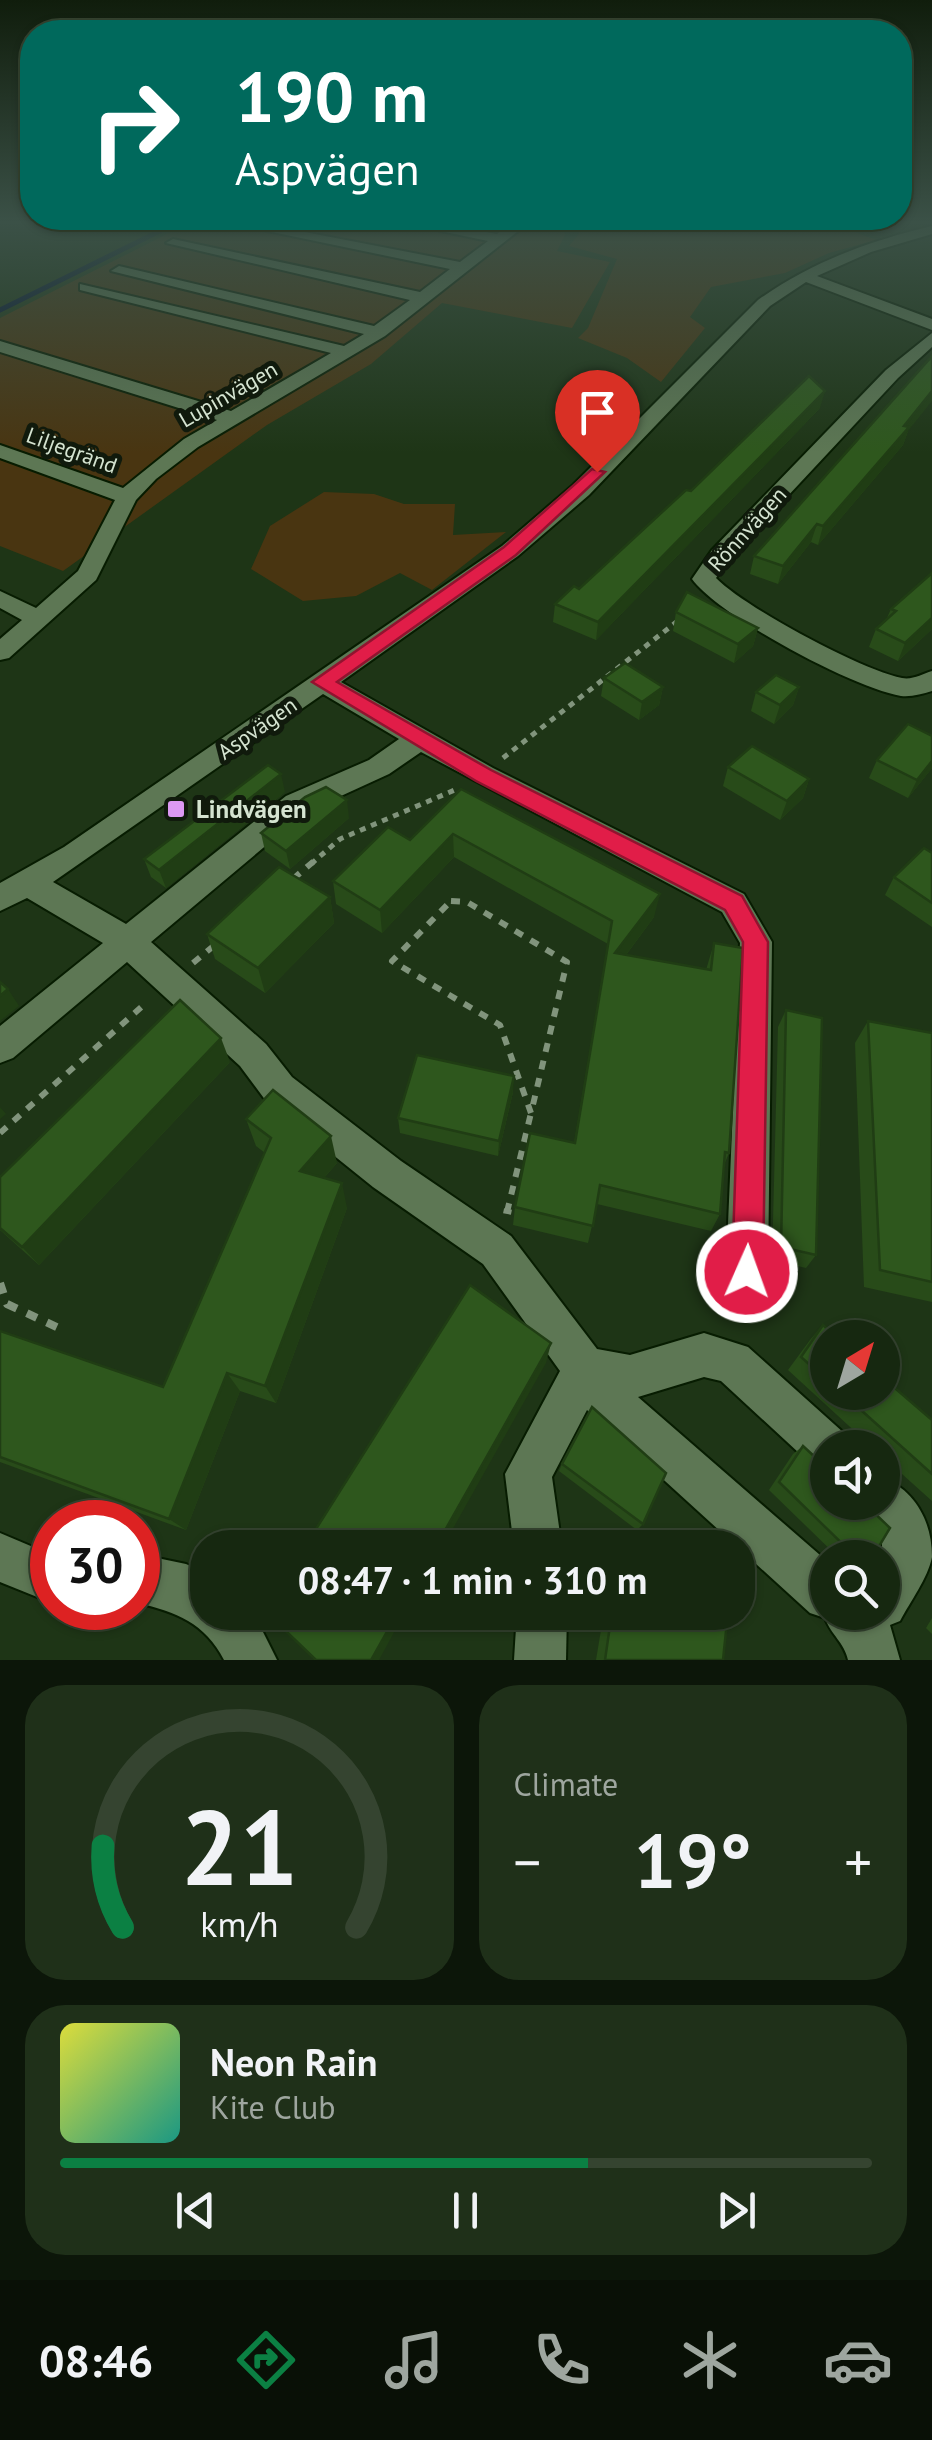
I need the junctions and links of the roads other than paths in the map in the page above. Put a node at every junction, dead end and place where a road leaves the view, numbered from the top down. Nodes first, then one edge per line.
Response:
1 (132, 298) edge
2 (238, 298) edge
3 (425, 298) edge
4 (771, 298) edge
5 (863, 298) edge
6 (932, 325) edge
7 (379, 332) junction
8 (932, 338) edge
9 (0, 346) edge
10 (348, 352) junction
11 (232, 418) junction
12 (0, 450) edge
13 (127, 496) junction
14 (0, 598) edge
15 (38, 619) junction
16 (0, 652) edge
17 (932, 680) edge
18 (322, 682) junction
19 (419, 740) junction
20 (15, 891) edge
21 (128, 942) junction
22 (0, 1047) edge
23 (747, 1272) dead end
24 (585, 1369) junction
25 (810, 1432) edge
26 (900, 1516) edge
27 (536, 1530) edge
28 (0, 1557) edge
29 (30, 1569) edge
30 (900, 1570) edge
31 (810, 1580) edge
32 (160, 1584) edge
33 (190, 1593) edge
34 (235, 1630) edge
35 (541, 1630) edge
36 (251, 1660) edge
37 (540, 1660) edge

1 - 10 street
2 - 7 street
3 - 7 street, Lupinvägen
4 - 18 street, Aspvägen
5 - 6 street
7 - 10 street, Lupinvägen
8 - 17 street, Rönnvägen
9 - 11 street
10 - 11 street, Lupinvägen
11 - 13 street, Lupinvägen
12 - 13 street, Liljegränd
13 - 15 street, Lupinvägen
14 - 15 street
15 - 16 street, Lupinvägen
18 - 19 street
18 - 20 street, Aspvägen
19 - 21 street
19 - 23 street
20 - 21 street
21 - 22 street
21 - 24 street
24 - 25 street
24 - 27 street
24 - 31 street
26 - 30 street
28 - 29 street
32 - 33 street
34 - 36 street
35 - 37 street

